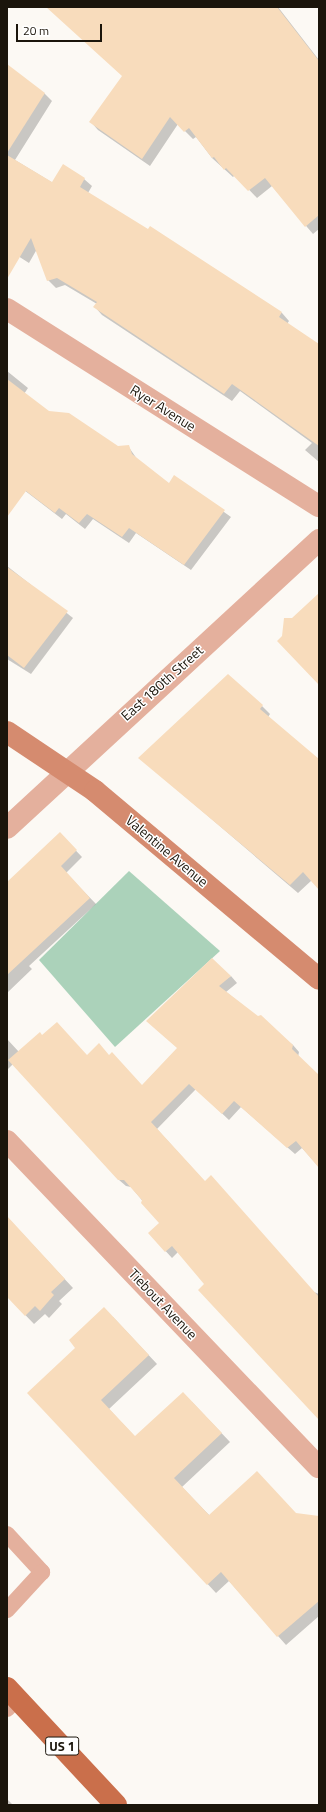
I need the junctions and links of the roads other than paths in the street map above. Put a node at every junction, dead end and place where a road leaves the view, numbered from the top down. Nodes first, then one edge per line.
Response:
1 (7, 310) edge
2 (319, 506) edge
3 (319, 540) edge
4 (7, 732) edge
5 (67, 771) junction
6 (7, 828) edge
7 (319, 979) edge
8 (7, 1141) edge
9 (319, 1467) edge
10 (7, 1534) edge
11 (10, 1598) edge
12 (10, 1698) edge
13 (116, 1805) edge

1 - 2 street, Ryer Avenue
3 - 5 street, East 180th Street
4 - 5 street, Valentine Avenue
5 - 6 street, East 180th Street
5 - 7 street, Valentine Avenue
8 - 9 street, Tiebout Avenue
10 - 11 lane
12 - 13 main road, US 1

